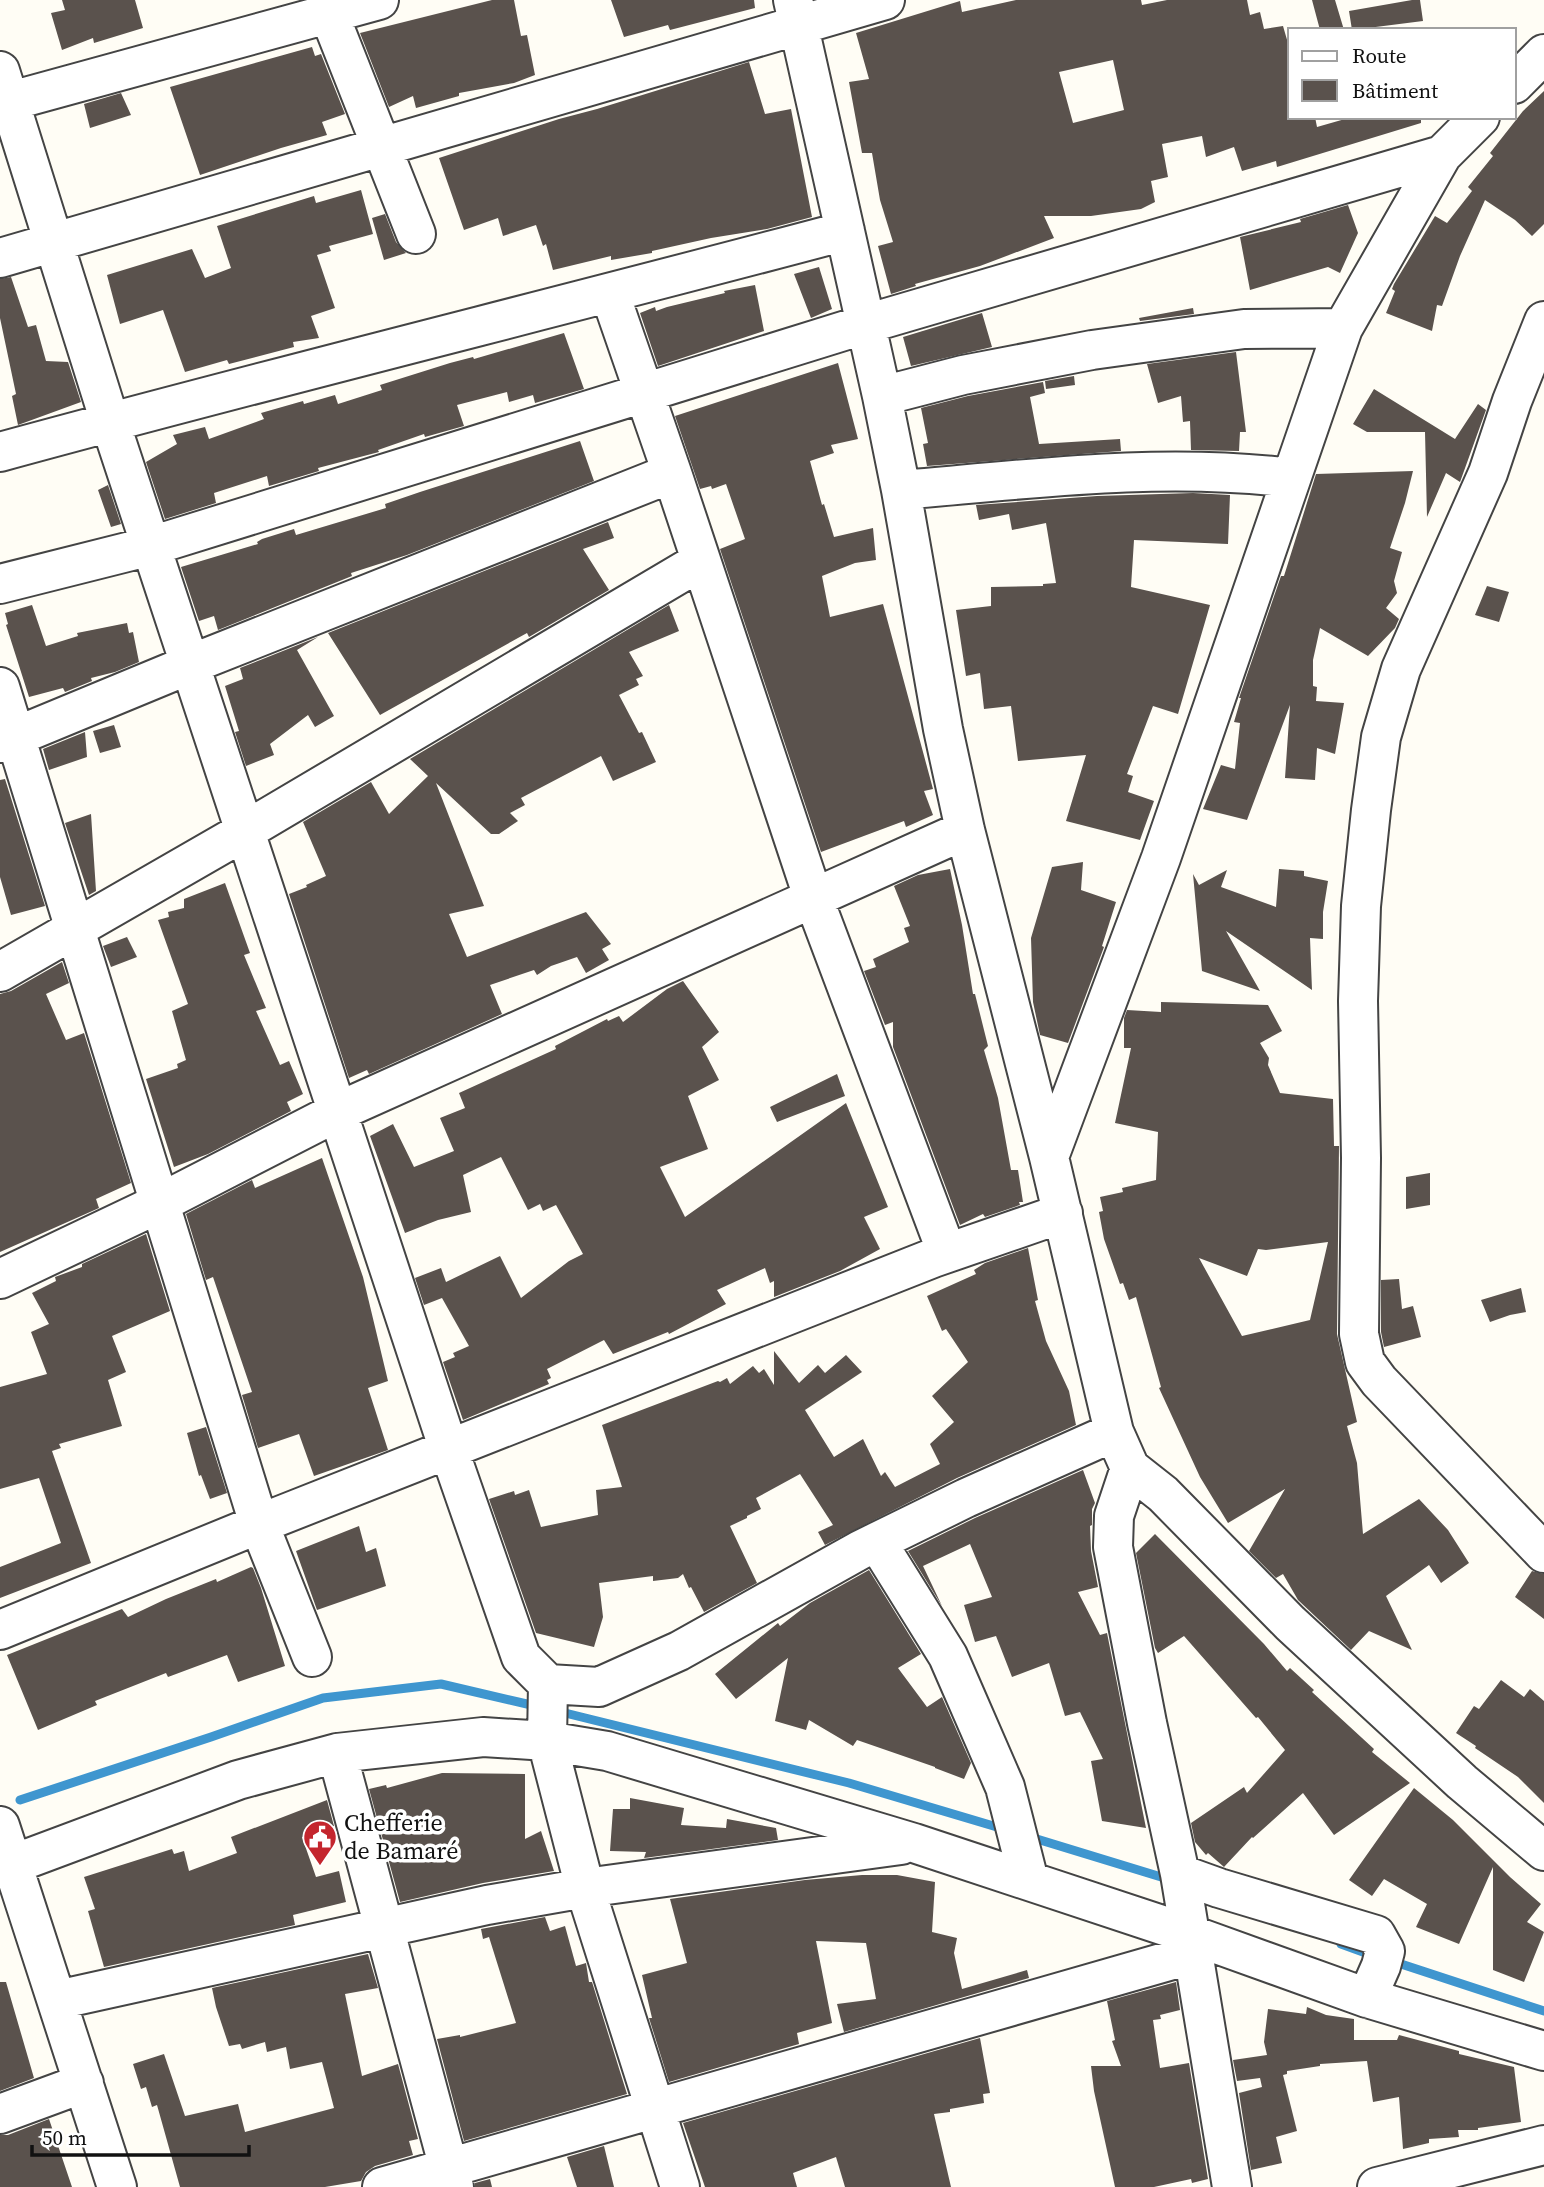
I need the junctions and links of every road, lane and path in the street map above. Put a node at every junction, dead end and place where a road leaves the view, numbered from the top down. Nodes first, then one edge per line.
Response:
1 (379, 0) edge
2 (885, 0) edge
3 (796, 13) edge
4 (329, 14) junction
5 (1544, 54) edge
6 (1516, 82) edge
7 (3, 92) edge
8 (1478, 119) edge
9 (383, 147) junction
10 (1442, 155) junction
11 (845, 231) junction
12 (416, 234) dead end
13 (54, 242) junction
14 (0, 258) edge
15 (610, 294) junction
16 (1544, 321) edge
17 (866, 324) junction
18 (1343, 328) junction
19 (645, 393) junction
20 (882, 396) junction
21 (110, 422) junction
22 (0, 452) edge
23 (672, 473) junction
24 (1291, 478) junction
25 (901, 491) junction
26 (151, 546) junction
27 (701, 561) junction
28 (0, 584) edge
29 (191, 664) junction
30 (0, 687) edge
31 (8, 739) edge
32 (965, 830) junction
33 (245, 831) junction
34 (813, 897) junction
35 (74, 928) junction
36 (0, 972) edge
37 (337, 1112) junction
38 (1049, 1157) junction
39 (160, 1203) junction
40 (1063, 1213) junction
41 (947, 1253) junction
42 (0, 1279) edge
43 (1114, 1432) junction
44 (449, 1450) junction
45 (1130, 1468) junction
46 (259, 1524) junction
47 (877, 1542) junction
48 (1544, 1553) edge
49 (0, 1630) edge
50 (312, 1657) dead end
51 (548, 1684) junction
52 (547, 1741) junction
53 (337, 1753) junction
54 (0, 1826) edge
55 (914, 1843) junction
56 (1544, 1851) edge
57 (6, 1866) edge
58 (1180, 1874) junction
59 (1029, 1881) junction
60 (585, 1888) junction
61 (385, 1927) junction
62 (1191, 1944) junction
63 (1367, 1998) junction
64 (57, 2000) junction
65 (1544, 2051) edge
66 (84, 2083) junction
67 (655, 2108) junction
68 (0, 2114) edge
69 (1544, 2145) edge
70 (451, 2178) edge
71 (1450, 2178) edge
72 (117, 2187) edge
73 (382, 2187) edge
74 (680, 2187) edge
75 (1232, 2187) edge
76 (1377, 2187) edge

1 - 4 street
2 - 3 street
3 - 9 street
3 - 11 street
4 - 7 street
4 - 9 street
5 - 6 street
7 - 13 street
8 - 10 street
9 - 12 street
9 - 13 street
10 - 17 street
10 - 18 street
11 - 15 street
11 - 17 street
13 - 14 street
13 - 21 street
15 - 19 street
15 - 21 street
16 - 48 street
17 - 19 street
17 - 20 street
18 - 20 street
18 - 24 street
19 - 23 street
19 - 26 street
20 - 25 street
21 - 22 street
21 - 26 street
23 - 27 street
23 - 29 street
24 - 25 street
24 - 38 street
25 - 32 street
26 - 28 street
26 - 29 street
27 - 33 street
27 - 34 street
29 - 31 street
29 - 33 street
30 - 31 street
31 - 35 street
32 - 34 street
32 - 38 street
33 - 35 street
33 - 37 street
34 - 37 street
34 - 41 street
35 - 36 street
35 - 39 street
37 - 39 street
37 - 44 street
38 - 40 street
39 - 42 street
39 - 46 street
40 - 41 street
40 - 43 street
41 - 44 street
43 - 45 street
43 - 47 street
44 - 46 street
44 - 51 street
45 - 56 street
45 - 58 street
46 - 49 street
46 - 50 street
47 - 51 street
47 - 59 street
51 - 52 street
52 - 53 street
52 - 55 street
52 - 60 street
53 - 57 street
53 - 61 street
54 - 57 street
55 - 59 street
55 - 60 street
57 - 64 street
58 - 62 street
58 - 63 street
59 - 62 street
60 - 61 street
60 - 67 street
61 - 64 street
61 - 70 street
62 - 63 street
62 - 67 street
62 - 75 street
63 - 65 street
64 - 66 street
66 - 68 street
66 - 72 street
67 - 70 street
67 - 74 street
69 - 71 street
70 - 73 street
71 - 76 street

